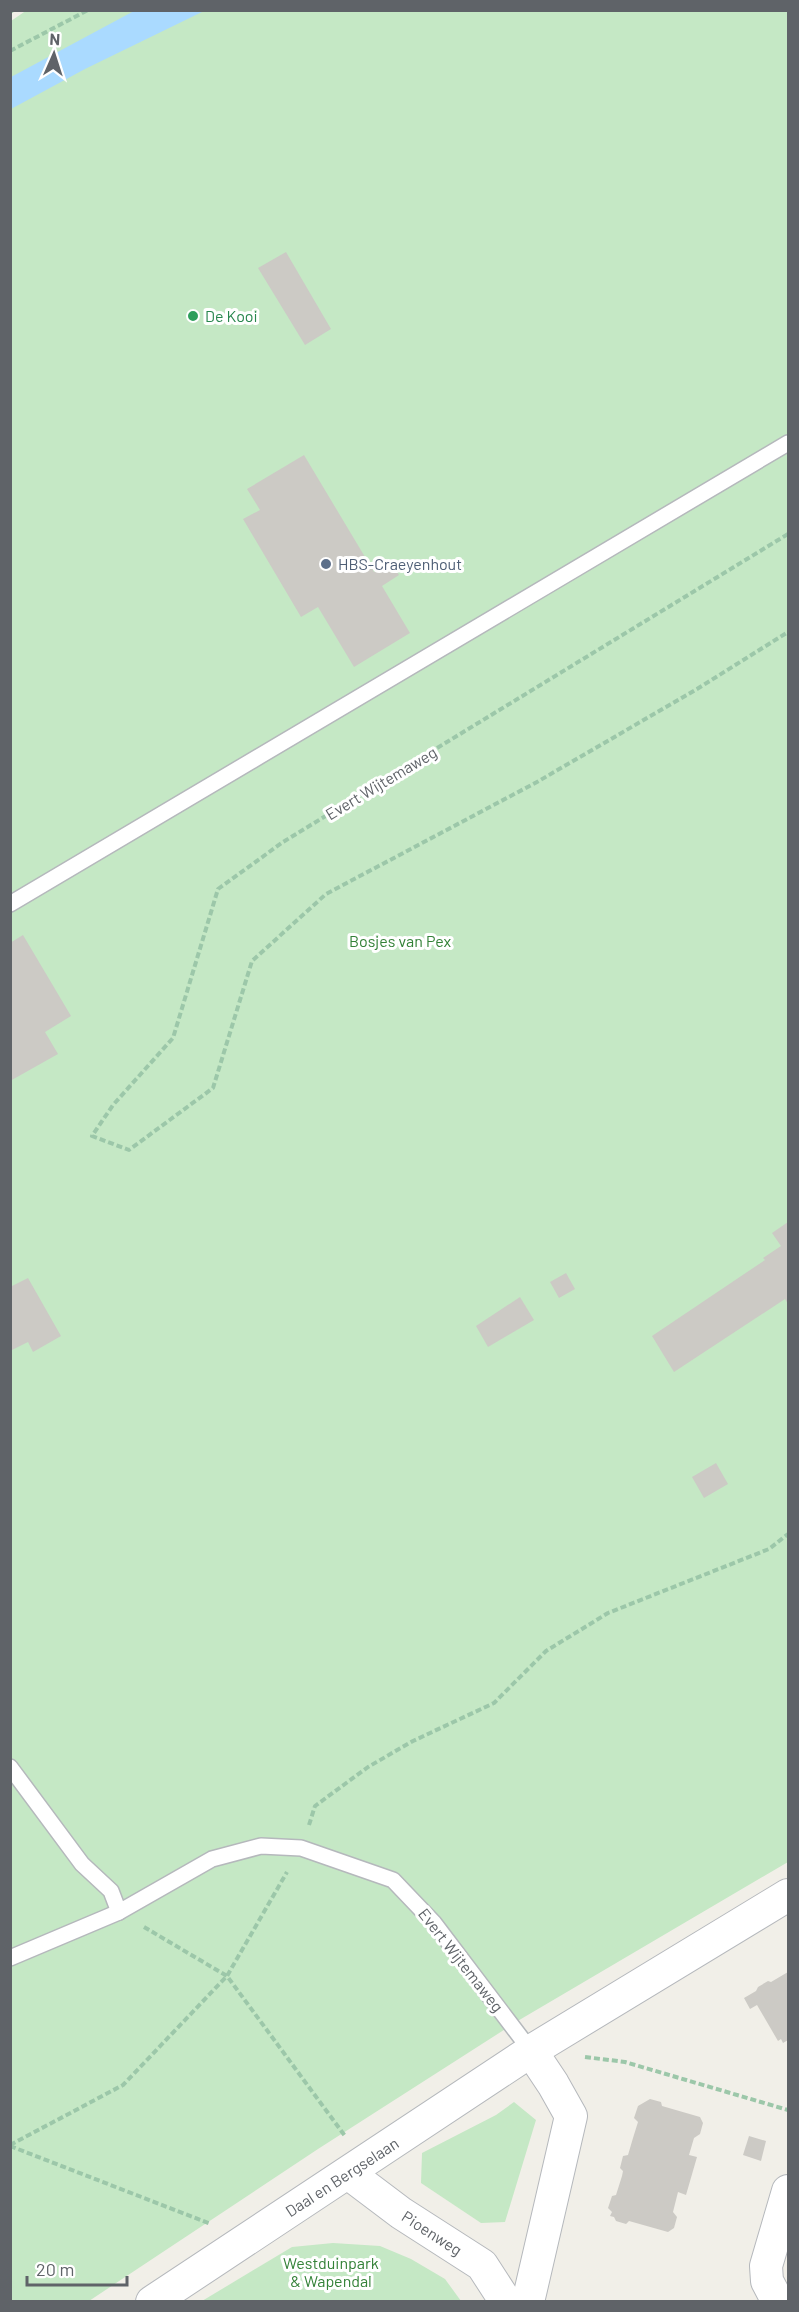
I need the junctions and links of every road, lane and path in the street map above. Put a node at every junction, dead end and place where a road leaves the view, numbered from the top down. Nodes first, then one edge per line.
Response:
1 (88, 10) edge
2 (10, 51) edge
3 (789, 443) edge
4 (789, 534) edge
5 (789, 632) edge
6 (10, 904) edge
7 (789, 1534) edge
8 (10, 1767) edge
9 (301, 1848) junction
10 (789, 1896) edge
11 (119, 1912) junction
12 (10, 1959) edge
13 (227, 1976) junction
14 (531, 2051) junction
15 (789, 2110) edge
16 (332, 2118) dead end
17 (10, 2145) edge
18 (348, 2174) junction
19 (789, 2191) edge
20 (247, 2239) junction
21 (152, 2301) edge
22 (506, 2301) edge
23 (528, 2301) edge
24 (778, 2301) edge

1 - 2 path
3 - 6 lane
4 - 5 path, Evert Wijtemaweg
7 - 9 path
8 - 11 lane
9 - 11 lane, Evert Wijtemaweg
9 - 13 path
9 - 14 lane, Evert Wijtemaweg
10 - 14 street, Daal en Bergselaan
11 - 12 lane, Evert Wijtemaweg
11 - 13 path
13 - 16 path
13 - 17 path
14 - 15 path
14 - 18 street, Daal en Bergselaan
14 - 23 street
17 - 20 path
18 - 20 street, Daal en Bergselaan
18 - 22 street, Pioenweg
19 - 24 street
20 - 21 street, Daal en Bergselaan

